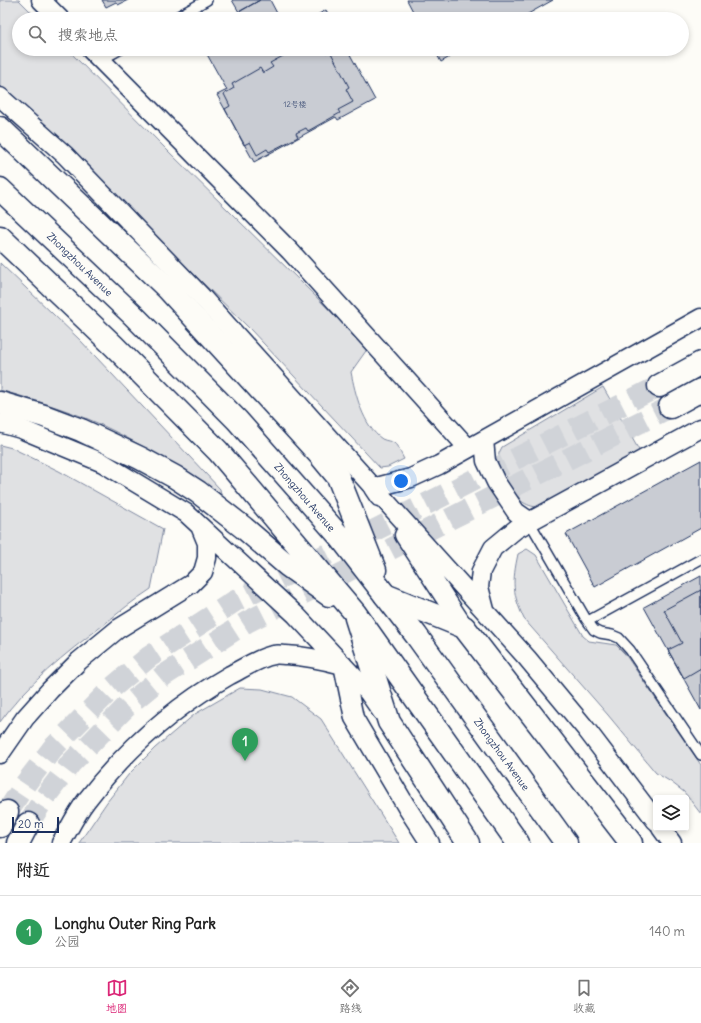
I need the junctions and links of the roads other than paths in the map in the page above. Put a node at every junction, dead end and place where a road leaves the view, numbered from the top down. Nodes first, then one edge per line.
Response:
1 (41, 0) edge
2 (207, 0) edge
3 (53, 12) edge
4 (186, 12) edge
5 (96, 56) edge
6 (0, 96) edge
7 (0, 128) edge
8 (0, 189) edge
9 (0, 237) edge
10 (701, 318) edge
11 (701, 363) edge
12 (659, 386) tunnel mouth
13 (701, 390) edge
14 (0, 403) edge
15 (670, 407) tunnel mouth
16 (0, 423) edge
17 (701, 428) edge
18 (484, 440) junction
19 (468, 448) junction
20 (373, 488) junction
21 (529, 521) junction
22 (200, 526) junction
23 (701, 559) edge
24 (385, 595) junction
25 (355, 613) junction
26 (486, 613) junction
27 (588, 621) junction
28 (464, 627) junction
29 (343, 665) junction
30 (389, 722) junction
31 (0, 754) edge
32 (701, 755) edge
33 (653, 817) edge
34 (28, 824) tunnel mouth
35 (663, 831) edge
36 (18, 843) edge
37 (61, 843) edge
38 (430, 843) edge
39 (468, 843) edge
40 (518, 843) edge
41 (566, 843) edge
42 (631, 843) edge
43 (672, 843) edge

1 - 3 street
2 - 4 lane
5 - 19 street
6 - 20 street
7 - 24 main road
8 - 24 main road, Zhongzhou Avenue
9 - 25 main road
10 - 18 street
11 - 12 main road
13 - 15 main road
14 - 25 main road
16 - 22 street
17 - 21 street
18 - 19 street
18 - 21 street
19 - 20 street
20 - 26 street
20 - 28 street
21 - 26 street
21 - 27 lane
22 - 29 street
22 - 31 street
23 - 27 lane
24 - 28 main road
24 - 41 main road, Zhongzhou Avenue
25 - 30 main road
25 - 40 main road
26 - 33 street
27 - 32 lane
28 - 42 main road
29 - 30 street
29 - 37 street
29 - 38 street
30 - 39 main road
34 - 36 main road
35 - 43 street

